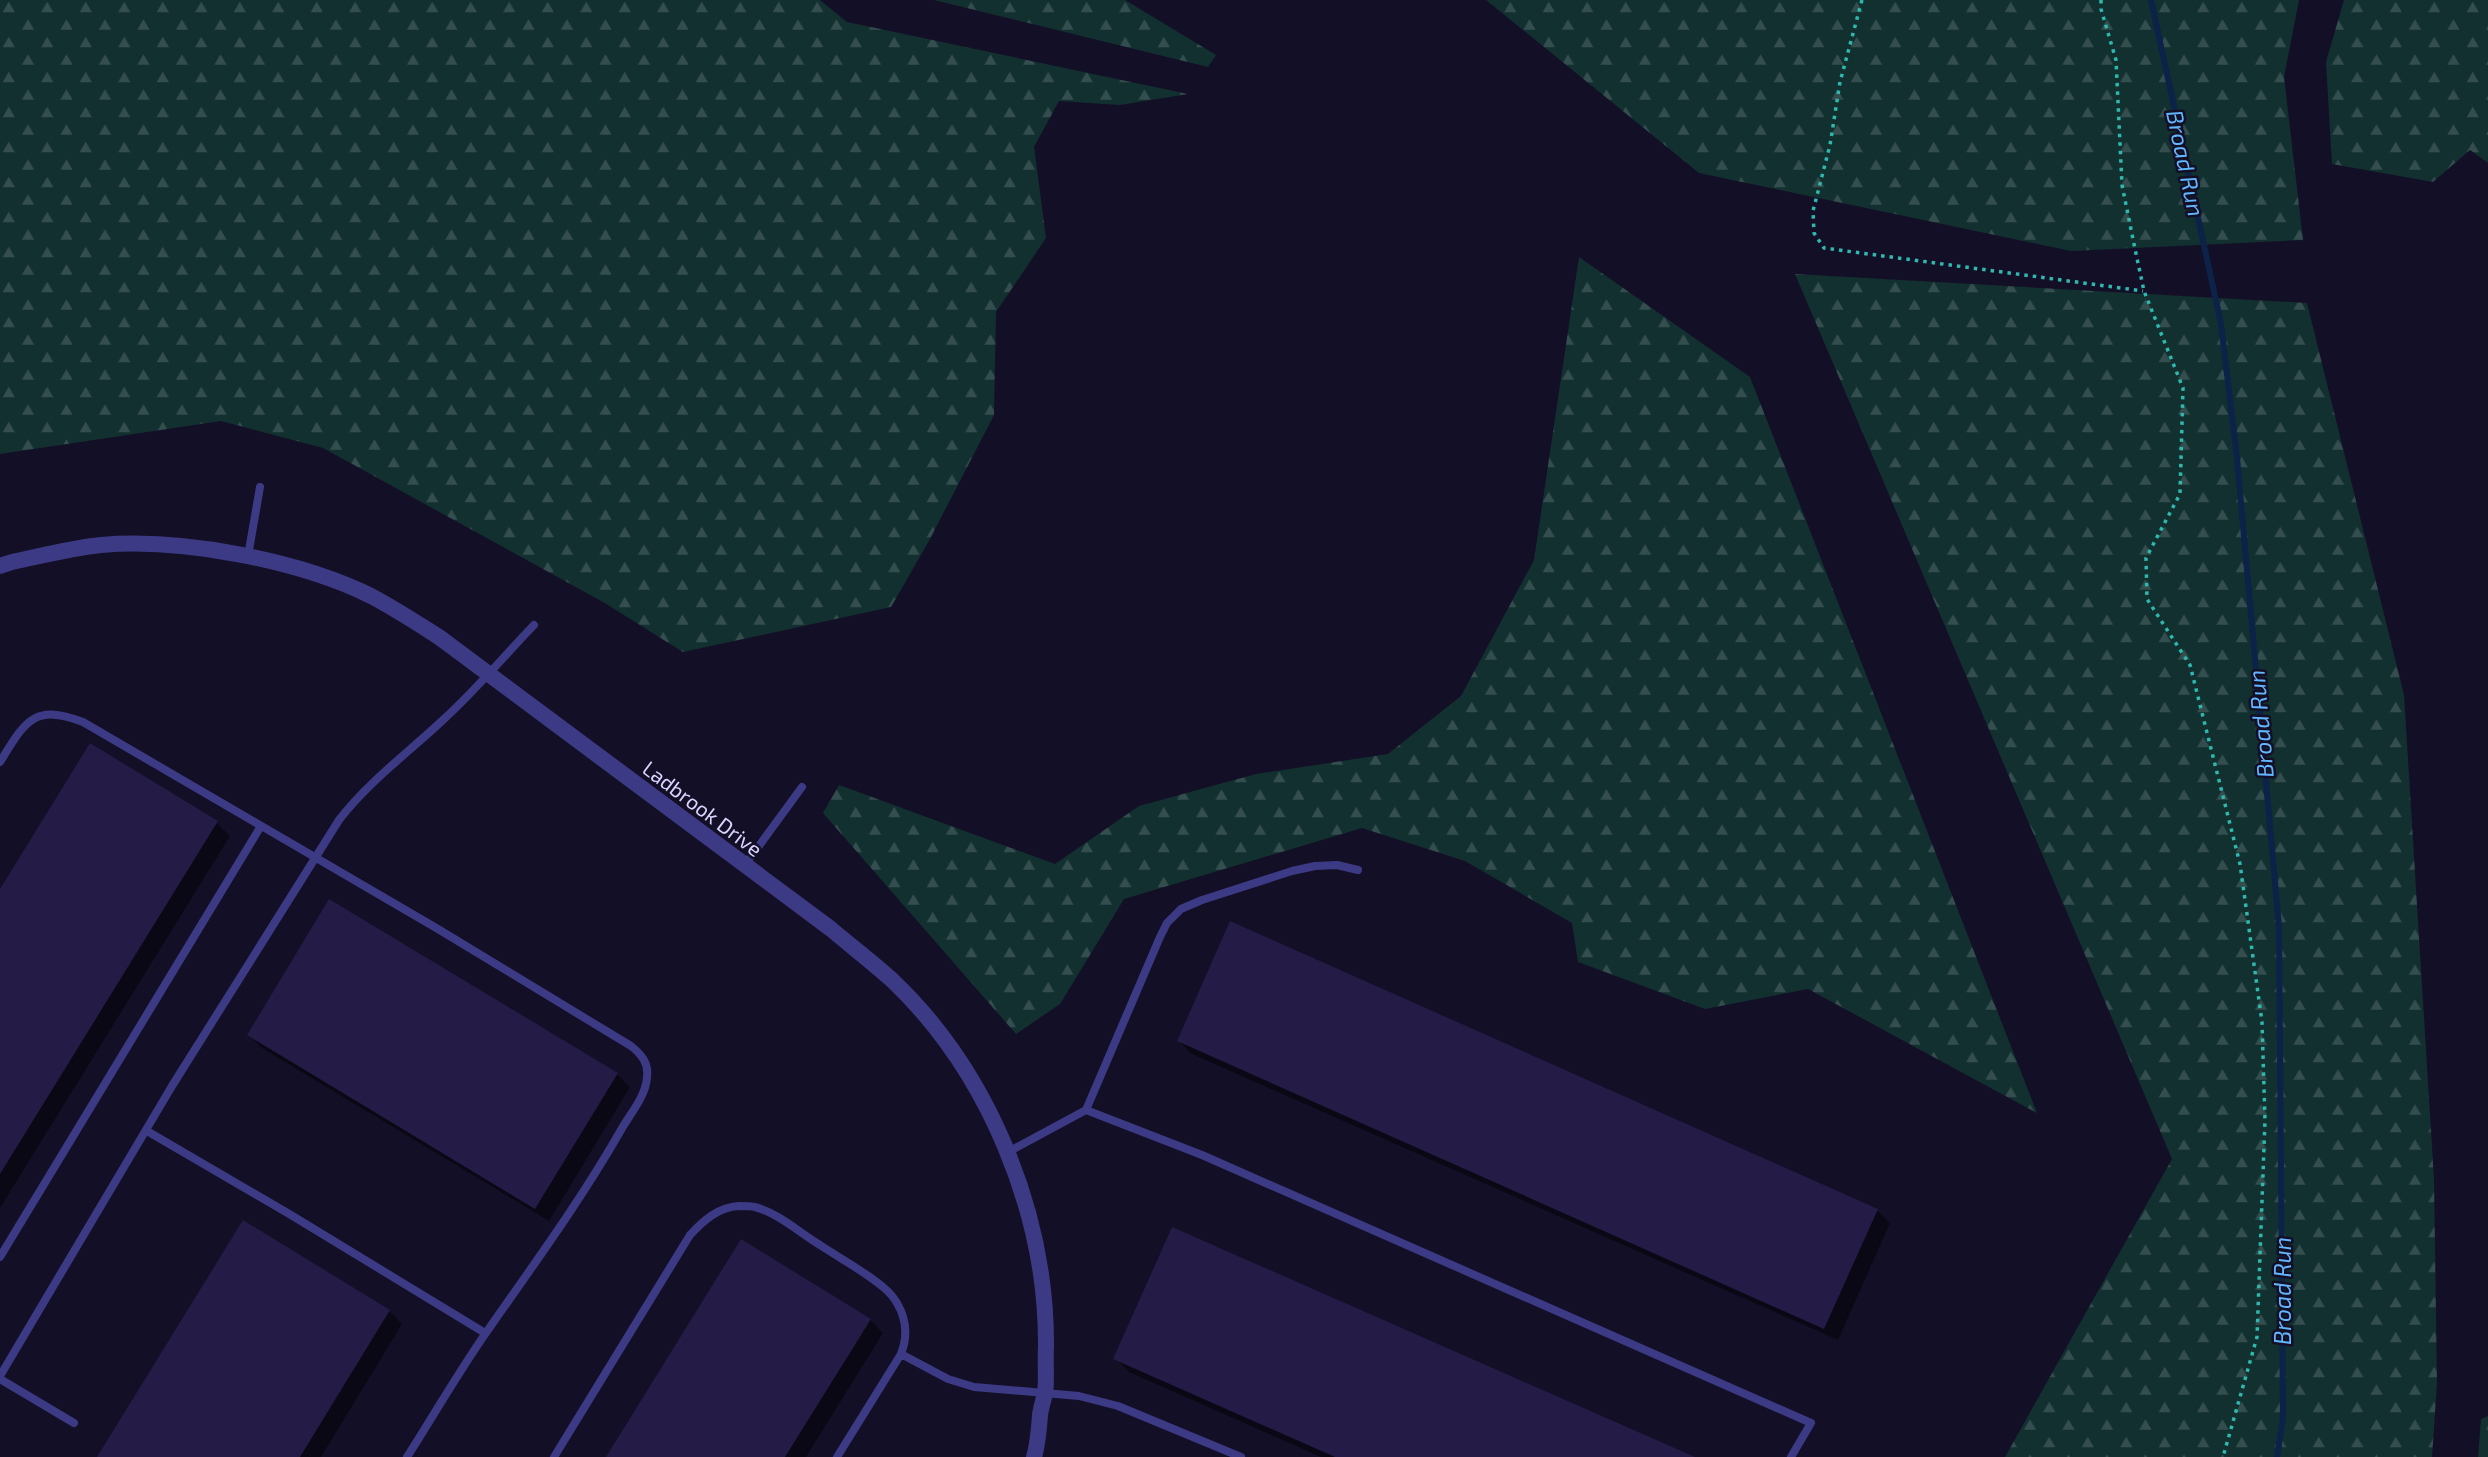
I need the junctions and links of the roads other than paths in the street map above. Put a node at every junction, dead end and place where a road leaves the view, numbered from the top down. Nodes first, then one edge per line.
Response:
1 (260, 487) dead end
2 (247, 557) junction
3 (0, 566) edge
4 (534, 625) dead end
5 (488, 674) junction
6 (0, 762) edge
7 (802, 787) dead end
8 (261, 826) junction
9 (314, 857) junction
10 (745, 865) junction
11 (1358, 870) dead end
12 (1086, 1110) junction
13 (147, 1131) junction
14 (1008, 1152) junction
15 (0, 1257) edge
16 (485, 1333) junction
17 (901, 1354) junction
18 (0, 1377) edge
19 (1045, 1393) junction
20 (75, 1423) dead end
21 (407, 1457) edge
22 (554, 1457) edge
23 (837, 1457) edge
24 (1034, 1457) edge
25 (1241, 1457) edge
26 (1791, 1457) edge

1 - 2 lane
2 - 3 street, Ladbrook Drive
2 - 5 street, Ladbrook Drive
4 - 5 lane
5 - 9 lane
5 - 10 street, Ladbrook Drive
6 - 8 lane
7 - 10 lane
8 - 9 lane
8 - 15 lane
9 - 13 lane
9 - 16 lane
10 - 14 street, Ladbrook Drive
11 - 12 lane
12 - 14 lane
12 - 26 lane
13 - 16 lane
13 - 18 lane
14 - 19 street, Ladbrook Drive
16 - 21 lane
17 - 19 lane
17 - 22 lane
17 - 23 lane
18 - 20 lane
19 - 24 street, Ladbrook Drive
19 - 25 lane

